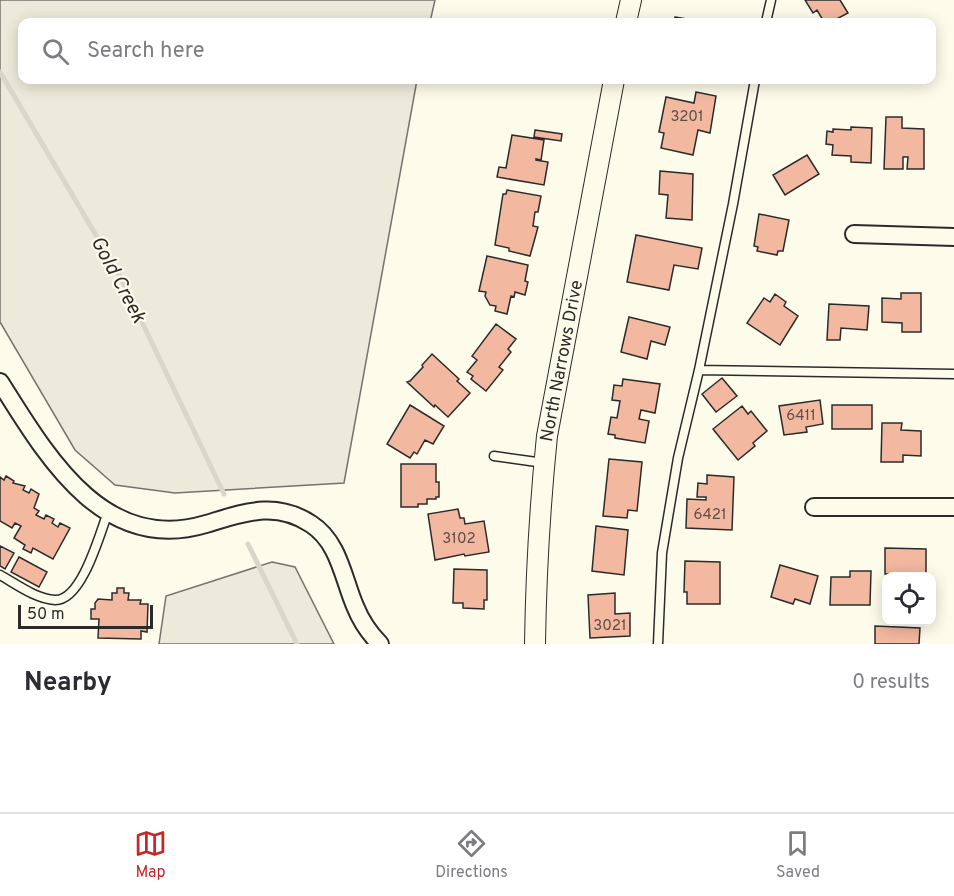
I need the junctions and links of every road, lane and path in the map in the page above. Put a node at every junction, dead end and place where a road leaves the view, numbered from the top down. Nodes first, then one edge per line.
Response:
1 (631, 0) edge
2 (771, 0) edge
3 (627, 18) edge
4 (767, 18) edge
5 (613, 84) edge
6 (754, 84) edge
7 (854, 234) dead end
8 (954, 237) edge
9 (699, 370) junction
10 (954, 374) edge
11 (0, 382) edge
12 (494, 456) dead end
13 (544, 463) junction
14 (814, 507) dead end
15 (954, 507) edge
16 (108, 512) junction
17 (0, 575) edge
18 (380, 644) edge
19 (536, 644) edge
20 (658, 644) edge

1 - 3 street
2 - 4 lane
5 - 13 street, North Narrows Drive
6 - 9 lane
7 - 8 street
9 - 10 lane
9 - 20 lane
11 - 16 street
12 - 13 lane
13 - 19 street, North Narrows Drive
14 - 15 street
16 - 17 lane
16 - 18 street

